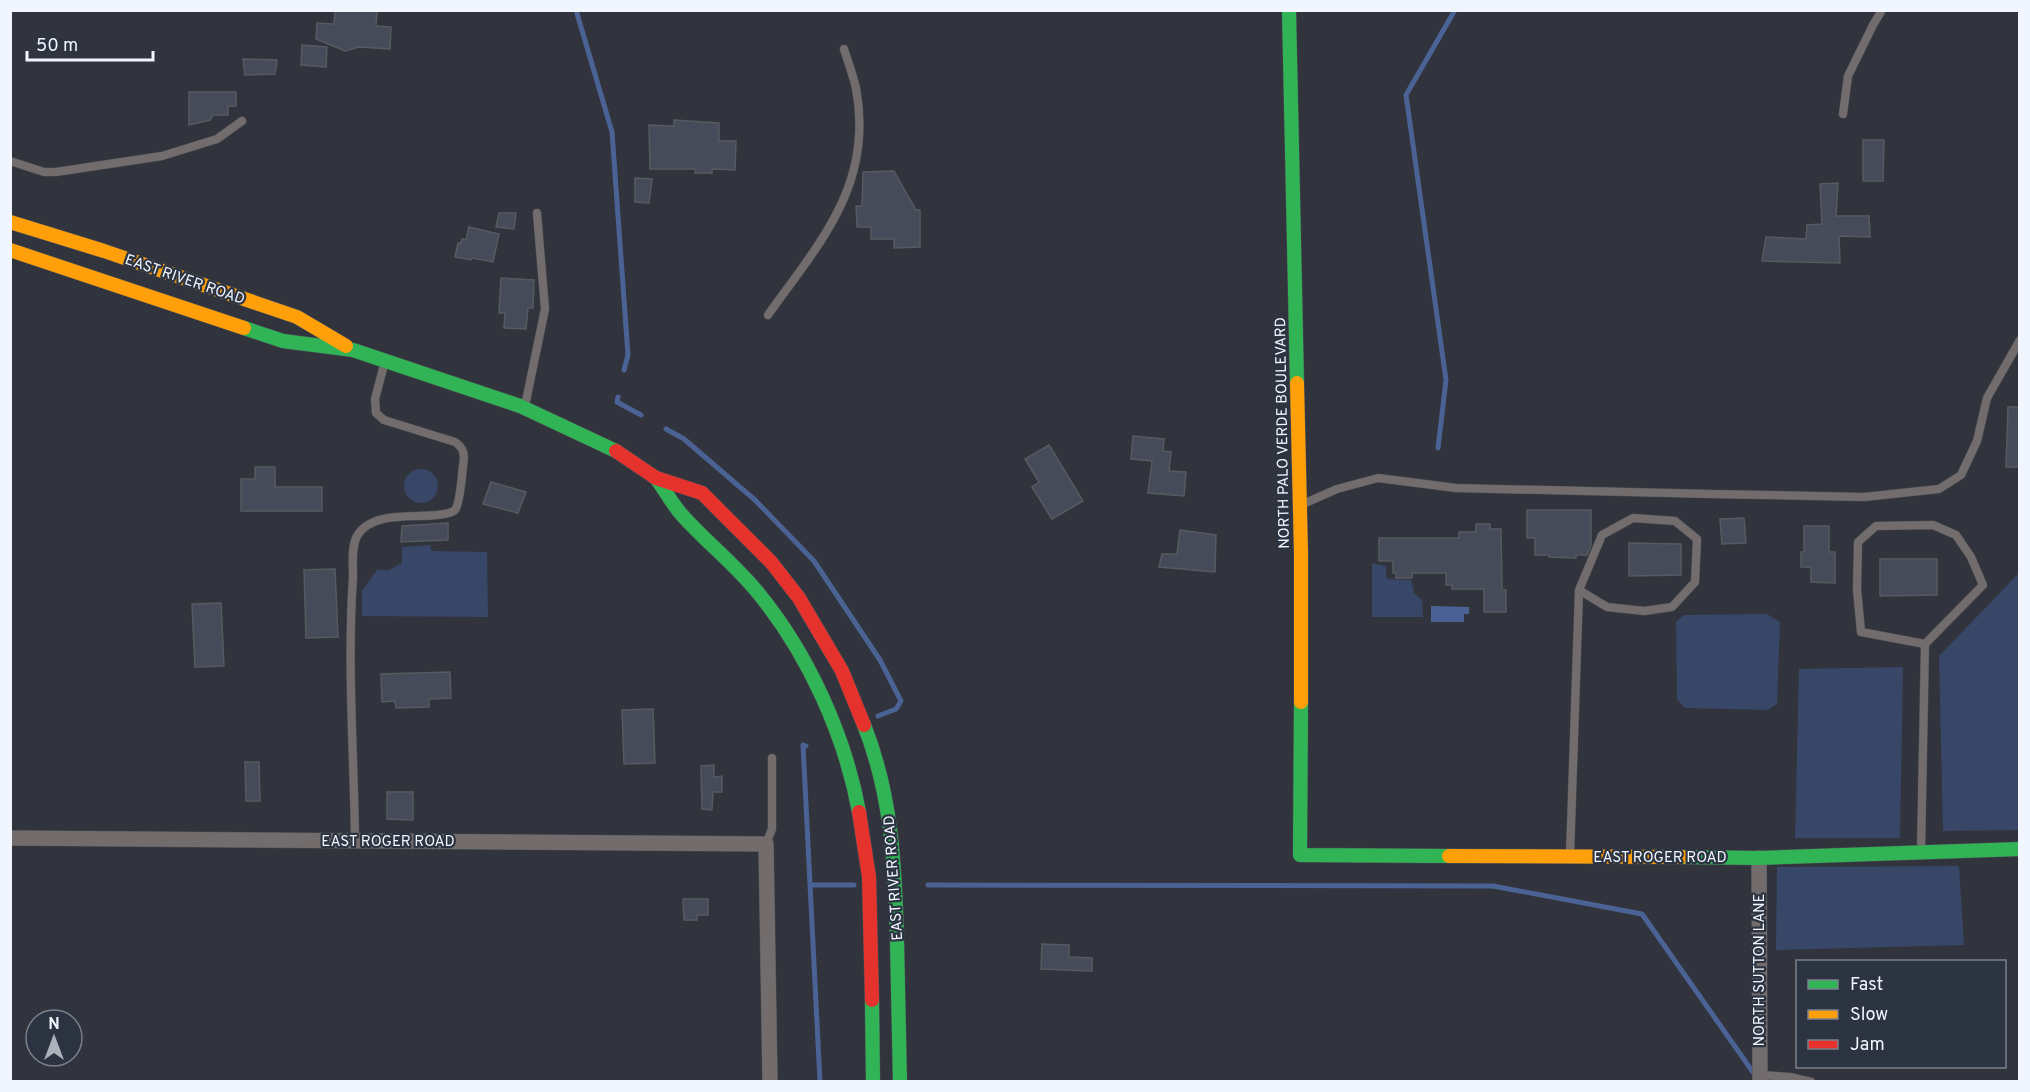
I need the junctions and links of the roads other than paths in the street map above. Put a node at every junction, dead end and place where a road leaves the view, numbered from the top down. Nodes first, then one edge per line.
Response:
1 (1289, 10) edge
2 (1882, 10) edge
3 (844, 49) dead end
4 (1843, 114) dead end
5 (242, 121) dead end
6 (10, 161) edge
7 (537, 213) dead end
8 (10, 222) edge
9 (10, 250) edge
10 (768, 315) dead end
11 (2019, 340) edge
12 (353, 350) junction
13 (385, 361) junction
14 (524, 408) junction
15 (656, 478) junction
16 (1299, 505) junction
17 (1579, 590) junction
18 (1924, 644) junction
19 (772, 758) dead end
20 (10, 838) edge
21 (355, 841) junction
22 (766, 844) junction
23 (2019, 849) edge
24 (1920, 852) junction
25 (1300, 855) joint
26 (1570, 856) junction
27 (1759, 858) junction
28 (1760, 1078) edge
29 (770, 1082) edge
30 (873, 1082) edge
31 (900, 1082) edge
32 (1811, 1082) edge

1 - 16 main road, NORTH PALO VERDE BOULEVARD
2 - 4 lane
3 - 10 lane
5 - 6 lane
7 - 14 lane
8 - 12 main road, EAST RIVER ROAD
9 - 12 main road, EAST RIVER ROAD
11 - 16 lane
12 - 13 main road, EAST RIVER ROAD
13 - 14 main road, EAST RIVER ROAD
13 - 21 lane
14 - 15 main road, EAST RIVER ROAD
15 - 30 main road, EAST RIVER ROAD
15 - 31 main road, EAST RIVER ROAD
16 - 25 main road, NORTH PALO VERDE BOULEVARD
17 - 17 lane
17 - 26 lane
18 - 18 lane
18 - 24 lane
19 - 22 lane
20 - 21 street, EAST ROGER ROAD
21 - 22 street, EAST ROGER ROAD
22 - 29 street
23 - 24 main road, EAST ROGER ROAD
24 - 27 main road, EAST ROGER ROAD
25 - 26 main road, EAST ROGER ROAD
26 - 27 main road, EAST ROGER ROAD
27 - 28 street, NORTH SUTTON LANE
28 - 32 lane

